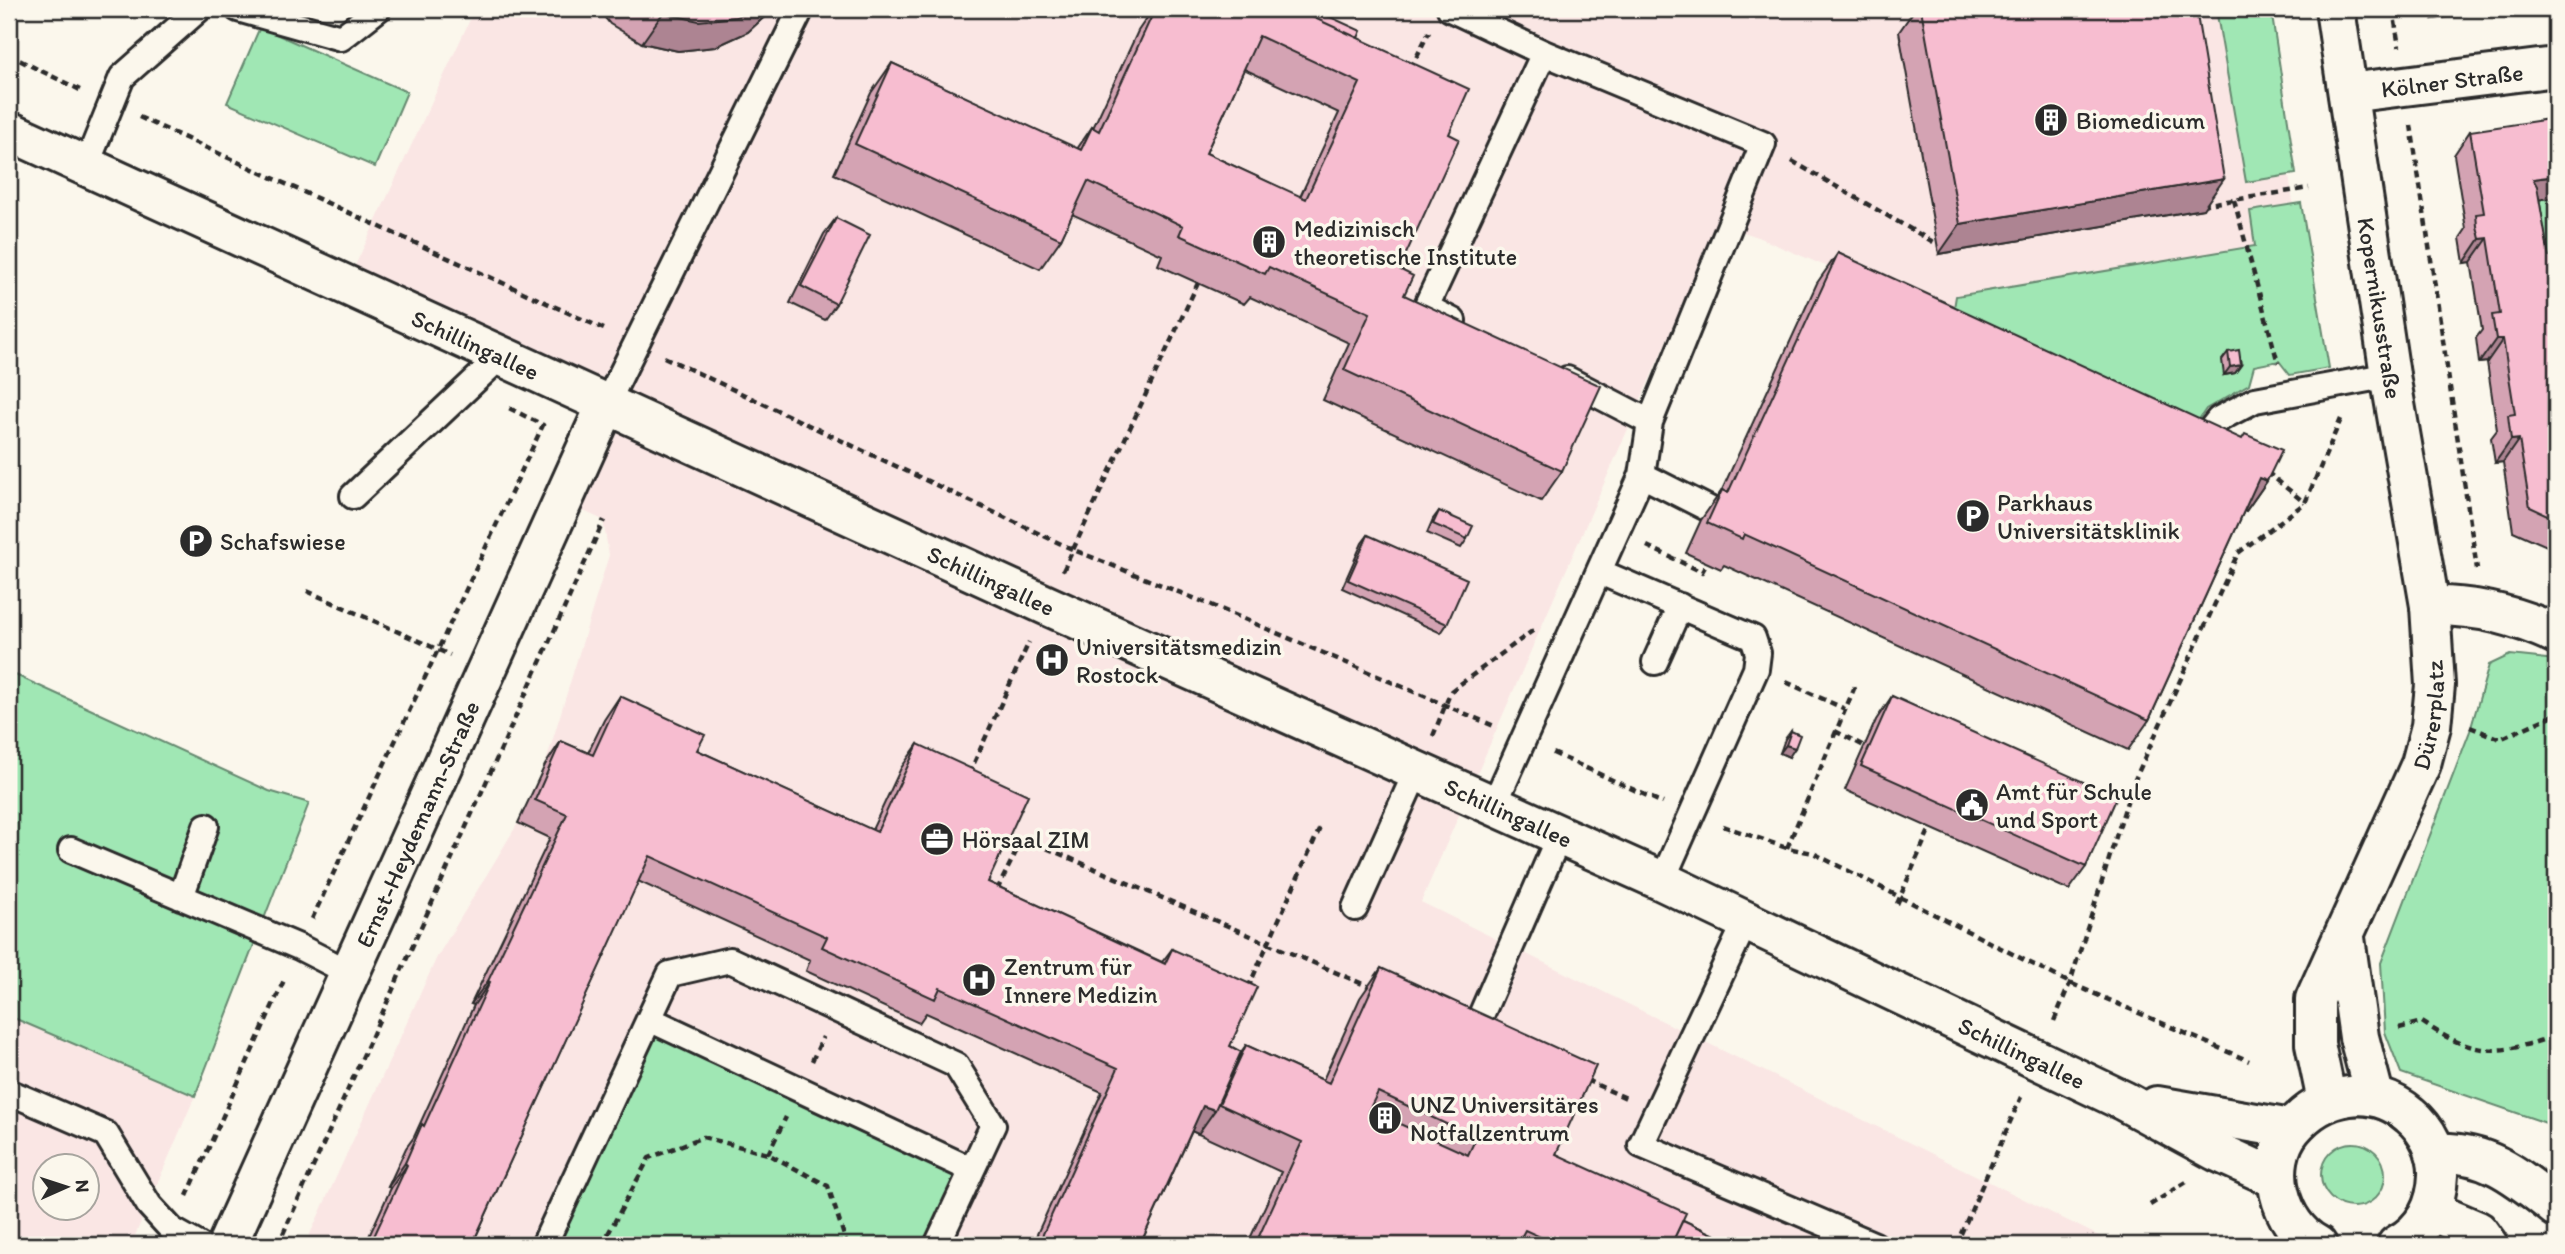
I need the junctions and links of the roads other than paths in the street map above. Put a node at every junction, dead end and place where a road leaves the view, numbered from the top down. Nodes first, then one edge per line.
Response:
1 (199, 9) edge
2 (238, 9) edge
3 (378, 9) edge
4 (801, 9) edge
5 (2335, 9) edge
6 (1442, 15) edge
7 (1544, 52) junction
8 (2556, 67) edge
9 (2348, 93) junction
10 (9, 131) edge
11 (86, 166) junction
12 (1476, 333) edge
13 (502, 355) junction
14 (1550, 371) edge
15 (2390, 375) junction
16 (607, 403) junction
17 (1650, 422) junction
18 (2191, 455) edge
19 (1642, 474) junction
20 (353, 496) dead end
21 (1713, 511) edge
22 (1600, 572) junction
23 (1680, 606) junction
24 (2430, 606) junction
25 (2556, 634) edge
26 (1655, 662) dead end
27 (1417, 771) junction
28 (1494, 805) junction
29 (206, 826) dead end
30 (1560, 834) junction
31 (71, 850) dead end
32 (1662, 881) junction
33 (181, 897) junction
34 (1355, 908) dead end
35 (1746, 921) junction
36 (2345, 938) junction
37 (350, 972) junction
38 (649, 1019) junction
39 (1468, 1047) edge
40 (9, 1092) edge
41 (2374, 1096) junction
42 (2124, 1101) junction
43 (2326, 1101) junction
44 (2291, 1129) junction
45 (2435, 1153) junction
46 (972, 1171) junction
47 (2277, 1179) junction
48 (2556, 1207) edge
49 (2431, 1210) junction
50 (2406, 1243) edge
51 (199, 1245) edge
52 (227, 1245) edge
53 (544, 1245) edge
54 (937, 1245) edge
55 (1875, 1245) edge
56 (2317, 1245) edge
57 (2488, 1245) edge

1 - 11 lane
2 - 3 lane
4 - 16 lane
5 - 9 street, Kopernikusstraße
6 - 7 lane
7 - 12 lane
7 - 17 lane
8 - 9 street, Kölner Straße
9 - 15 street, Kopernikusstraße
10 - 11 street, Schillingallee
11 - 13 street, Schillingallee
13 - 16 street, Schillingallee
13 - 20 lane
14 - 17 lane
15 - 18 lane
15 - 24 street, Kopernikusstraße
16 - 27 street, Schillingallee
16 - 37 street, Ernst-Heydemann-Straße
17 - 19 lane
19 - 21 lane
19 - 22 lane
22 - 23 lane
22 - 28 lane
23 - 26 lane
23 - 32 lane
24 - 25 street
24 - 36 street, Dürerplatz
27 - 28 street, Schillingallee
27 - 34 lane
28 - 30 street, Schillingallee
29 - 33 lane
30 - 32 street, Schillingallee
30 - 39 lane
31 - 33 lane
32 - 35 street, Schillingallee
33 - 37 lane
35 - 42 street, Schillingallee
35 - 55 lane
36 - 41 street
36 - 43 street, Dürerplatz
37 - 52 street, Ernst-Heydemann-Straße
38 - 46 lane
38 - 46 lane
38 - 53 lane
40 - 51 lane
41 - 43 street
41 - 45 street
42 - 44 street, Schillingallee
42 - 47 street, Schillingallee
43 - 44 street
44 - 47 street
45 - 48 street
45 - 49 street
46 - 54 lane
47 - 56 street
49 - 50 street
49 - 57 street

